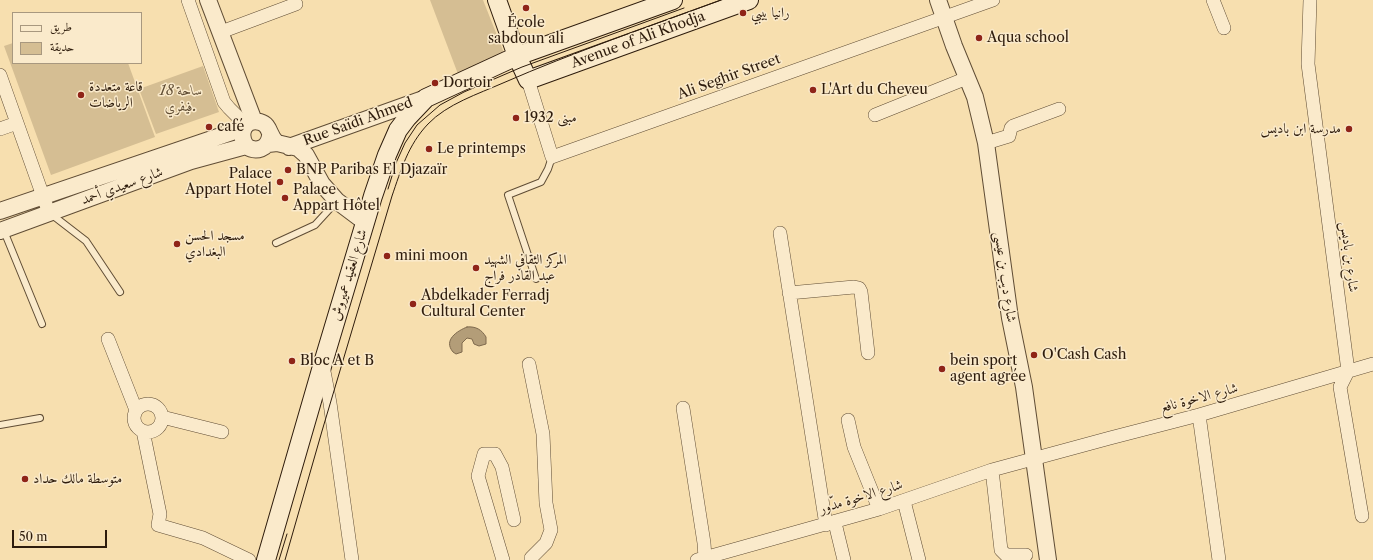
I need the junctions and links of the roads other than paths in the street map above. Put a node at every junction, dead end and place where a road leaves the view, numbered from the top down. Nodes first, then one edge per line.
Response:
1 (188, 0) edge
2 (208, 0) edge
3 (497, 0) edge
4 (673, 0) edge
5 (749, 0) edge
6 (938, 0) edge
7 (993, 0) edge
8 (1213, 0) edge
9 (1310, 0) edge
10 (296, 4) dead end
11 (944, 18) junction
12 (1224, 28) dead end
13 (221, 32) junction
14 (517, 56) junction
15 (0, 74) edge
16 (967, 78) junction
17 (528, 80) junction
18 (426, 98) junction
19 (1059, 108) dead end
20 (875, 115) dead end
21 (17, 123) junction
22 (248, 125) junction
23 (0, 129) edge
24 (276, 142) junction
25 (986, 143) junction
26 (246, 146) junction
27 (552, 157) junction
28 (43, 196) junction
29 (337, 201) junction
30 (0, 211) edge
31 (49, 212) junction
32 (365, 222) junction
33 (2, 230) edge
34 (780, 233) dead end
35 (276, 243) dead end
36 (536, 278) dead end
37 (120, 292) dead end
38 (789, 293) junction
39 (42, 324) dead end
40 (108, 339) dead end
41 (868, 353) dead end
42 (323, 363) junction
43 (529, 364) dead end
44 (1373, 364) edge
45 (1348, 371) junction
46 (683, 408) dead end
47 (136, 410) junction
48 (1199, 415) junction
49 (162, 417) junction
50 (40, 418) dead end
51 (848, 420) dead end
52 (0, 425) edge
53 (144, 431) junction
54 (222, 432) dead end
55 (1033, 459) junction
56 (992, 470) junction
57 (904, 501) junction
58 (879, 509) junction
59 (1362, 516) dead end
60 (514, 520) dead end
61 (830, 524) junction
62 (1026, 555) dead end
63 (701, 559) edge
64 (249, 560) edge
65 (266, 560) edge
66 (352, 560) edge
67 (503, 560) edge
68 (531, 560) edge
69 (844, 560) edge
70 (919, 560) edge
71 (1048, 560) edge
72 (1219, 560) edge

1 - 22 street
2 - 13 street
3 - 14 main road
4 - 14 main road, Avenue of Ali Khodja
5 - 17 main road, Avenue of Ali Khodja
6 - 11 street, شارع ديب بن عيسى
7 - 11 street, Ali Seghir Street
8 - 12 street
9 - 45 street, شارع بن باديس
10 - 13 street
11 - 16 street, شارع ديب بن عيسى
11 - 27 street, Ali Seghir Street
13 - 22 street
14 - 17 main road
14 - 18 main road, شارع العقيد عميروش
15 - 21 street
16 - 20 street
16 - 25 street, شارع ديب بن عيسى
17 - 27 street
18 - 24 street, Rue Saïdi Ahmed
18 - 32 main road, شارع العقيد عميروش
19 - 25 street
21 - 23 street
21 - 28 street
22 - 24 street
22 - 26 street
22 - 28 street, شارع سعيدي أحمد
24 - 26 street
24 - 29 street
25 - 55 street, شارع ديب بن عيسى
26 - 31 street, شارع سعيدي أحمد
27 - 36 lane
28 - 30 street, شارع سعيدي أحمد
28 - 31 street
29 - 32 street
29 - 35 lane
31 - 33 street, شارع سعيدي أحمد
31 - 37 lane
32 - 42 main road, شارع العقيد عميروش
33 - 39 lane
34 - 38 street
38 - 41 street
38 - 61 street
40 - 47 street
42 - 65 main road, شارع العقيد عميروش
42 - 66 street
43 - 68 street
44 - 45 street, شارع الاخوة نافع
45 - 48 street, شارع الاخوة نافع
45 - 59 street
46 - 63 street
47 - 49 street
47 - 53 street
48 - 55 street, شارع الاخوة نافع
48 - 72 street
49 - 53 street
49 - 54 street
50 - 52 lane
51 - 58 street
53 - 64 street
55 - 56 street, شارع الاخوة مدّور
55 - 71 street, شارع ديب بن عيسى
56 - 57 street, شارع الاخوة مدّور
56 - 62 street
57 - 58 street, شارع الاخوة مدّور
57 - 70 street
58 - 61 street, شارع الاخوة مدّور
60 - 67 street
61 - 63 street, شارع الاخوة مدّور
61 - 69 street

